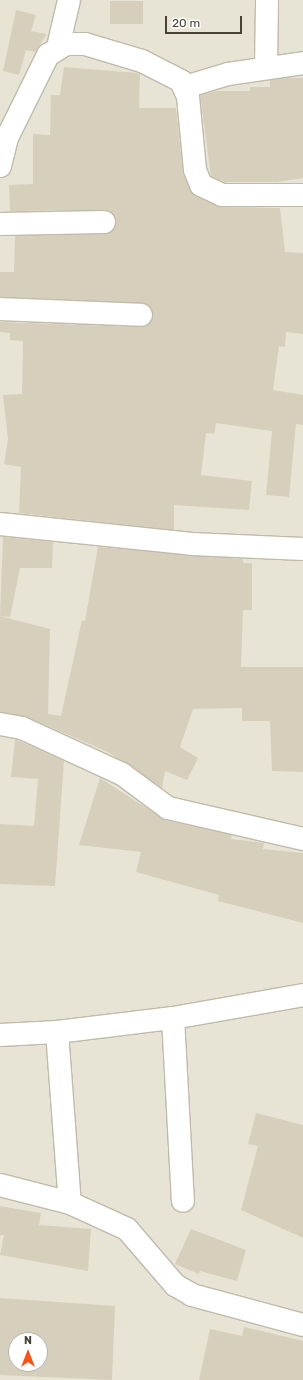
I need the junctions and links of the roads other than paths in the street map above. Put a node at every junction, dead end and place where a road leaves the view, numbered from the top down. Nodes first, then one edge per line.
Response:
1 (69, 0) edge
2 (267, 0) edge
3 (58, 47) junction
4 (303, 63) edge
5 (266, 67) junction
6 (185, 86) junction
7 (0, 166) edge
8 (303, 195) edge
9 (104, 222) dead end
10 (0, 224) edge
11 (0, 309) edge
12 (142, 315) dead end
13 (0, 524) edge
14 (303, 549) edge
15 (0, 724) edge
16 (303, 839) edge
17 (303, 995) edge
18 (173, 1018) junction
19 (57, 1032) junction
20 (0, 1034) edge
21 (0, 1185) edge
22 (183, 1201) dead end
23 (70, 1203) junction
24 (303, 1325) edge

1 - 3 street
2 - 5 street
3 - 6 street
3 - 7 street
4 - 5 street
5 - 6 street
6 - 8 street
9 - 10 street
11 - 12 street
13 - 14 street
15 - 16 street
17 - 18 street
18 - 19 street
18 - 22 street
19 - 20 street
19 - 23 street
21 - 23 street
23 - 24 street

